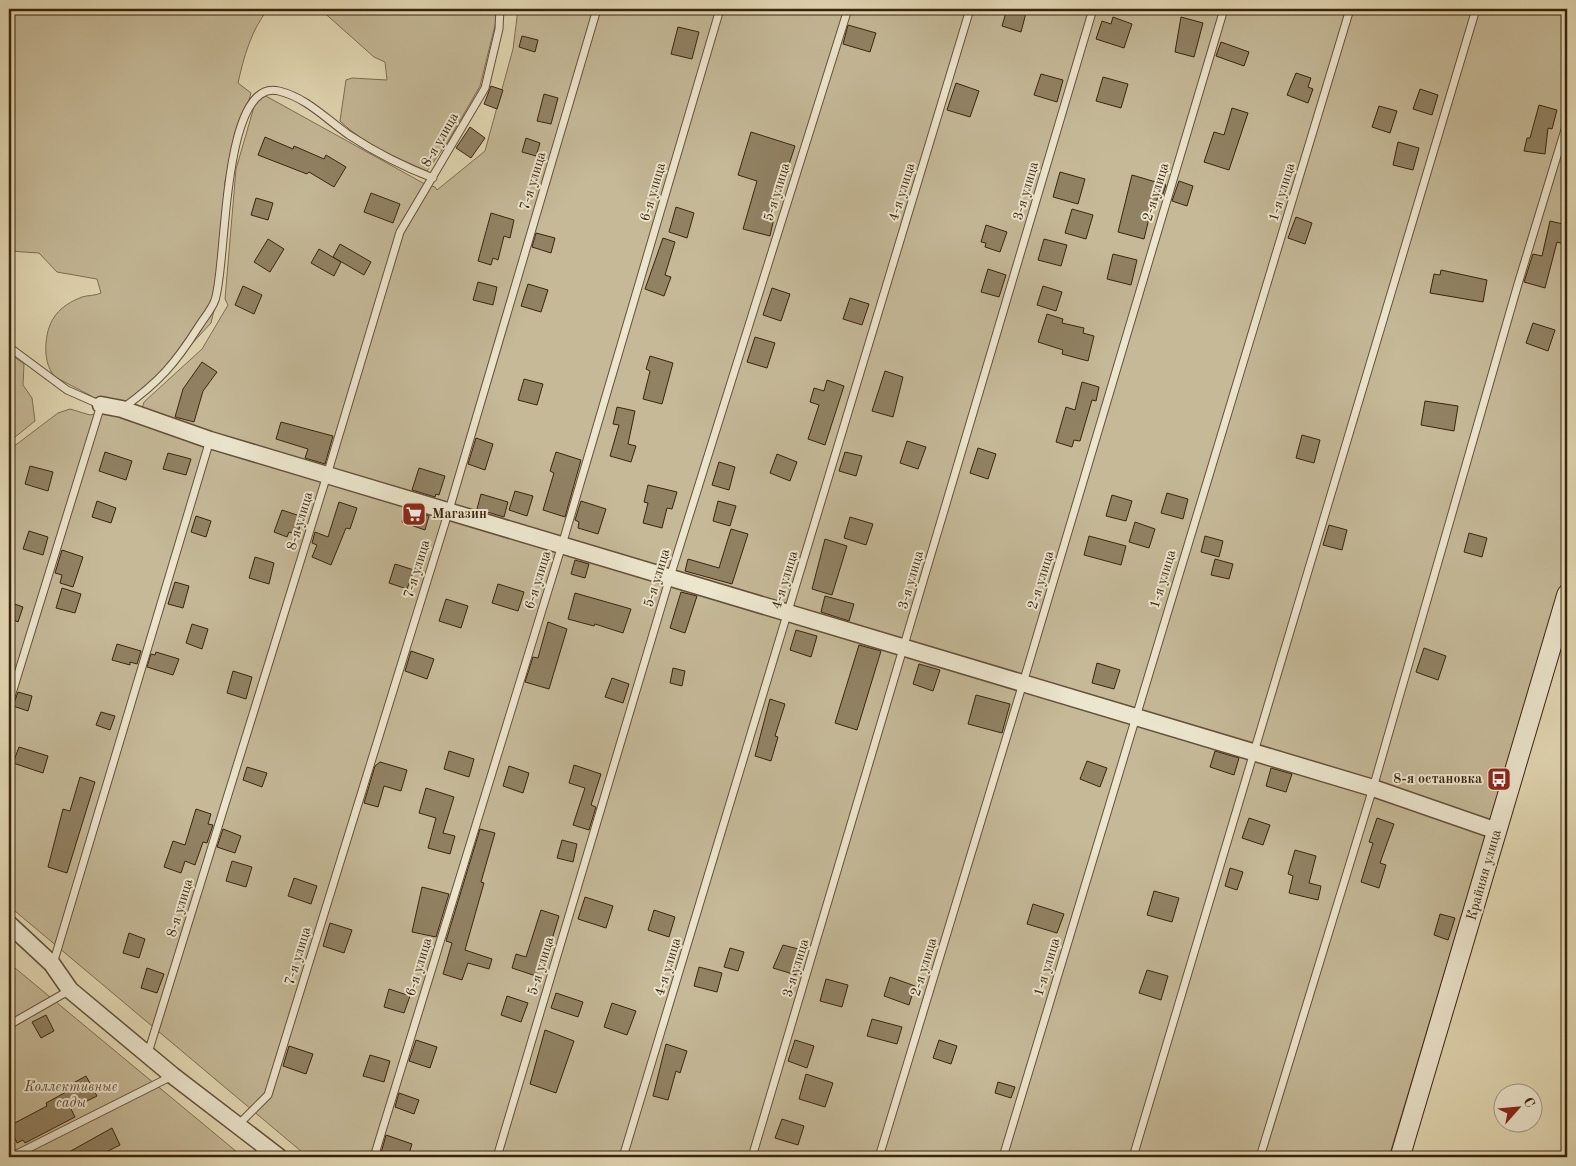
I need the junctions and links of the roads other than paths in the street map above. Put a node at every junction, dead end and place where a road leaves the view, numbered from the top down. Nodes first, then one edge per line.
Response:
1 (500, 9) edge
2 (597, 9) edge
3 (720, 9) edge
4 (848, 9) edge
5 (970, 9) edge
6 (1093, 9) edge
7 (1224, 9) edge
8 (1350, 9) edge
9 (1476, 9) edge
10 (1567, 123) edge
11 (433, 178) junction
12 (9, 348) edge
13 (101, 405) junction
14 (122, 410) junction
15 (210, 440) junction
16 (327, 476) junction
17 (449, 510) junction
18 (562, 545) junction
19 (670, 577) junction
20 (1567, 594) edge
21 (788, 614) junction
22 (904, 647) junction
23 (1023, 683) junction
24 (9, 702) edge
25 (1134, 716) junction
26 (1255, 753) junction
27 (1373, 788) junction
28 (1497, 831) junction
29 (9, 924) edge
30 (52, 964) junction
31 (70, 990) junction
32 (9, 1025) edge
33 (148, 1053) junction
34 (172, 1075) junction
35 (238, 1125) junction
36 (273, 1153) edge
37 (11, 1157) edge
38 (253, 1157) edge
39 (374, 1157) edge
40 (497, 1157) edge
41 (623, 1157) edge
42 (752, 1157) edge
43 (879, 1157) edge
44 (1003, 1157) edge
45 (1133, 1157) edge
46 (1260, 1157) edge
47 (1400, 1157) edge

1 - 11 lane, 8-я улица
2 - 17 lane, 7-я улица
3 - 18 lane, 6-я улица
4 - 19 lane, 5-я улица
5 - 21 lane, 4-я улица
6 - 22 lane, 3-я улица
7 - 23 lane, 2-я улица
8 - 25 lane, 1-я улица
9 - 26 lane
10 - 27 lane
11 - 14 lane
11 - 16 lane, 8-я улица
12 - 13 lane
13 - 14 street
13 - 24 lane
14 - 15 street
15 - 16 street
15 - 30 lane
16 - 17 street
16 - 33 lane, 8-я улица
17 - 18 street
17 - 35 lane, 7-я улица
18 - 19 street
18 - 39 lane, 6-я улица
19 - 21 street
19 - 40 lane, 5-я улица
20 - 28 main road, Крайняя улица
21 - 22 street
21 - 41 lane, 4-я улица
22 - 23 street
22 - 42 lane, 3-я улица
23 - 25 street
23 - 43 lane, 2-я улица
25 - 26 street
25 - 44 lane, 1-я улица
26 - 27 street
26 - 45 lane
27 - 28 street
27 - 46 lane
28 - 47 main road, Крайняя улица
29 - 30 street
30 - 31 street
31 - 32 lane
31 - 33 street
33 - 34 street
34 - 35 street
34 - 37 lane
35 - 36 street
36 - 38 lane

